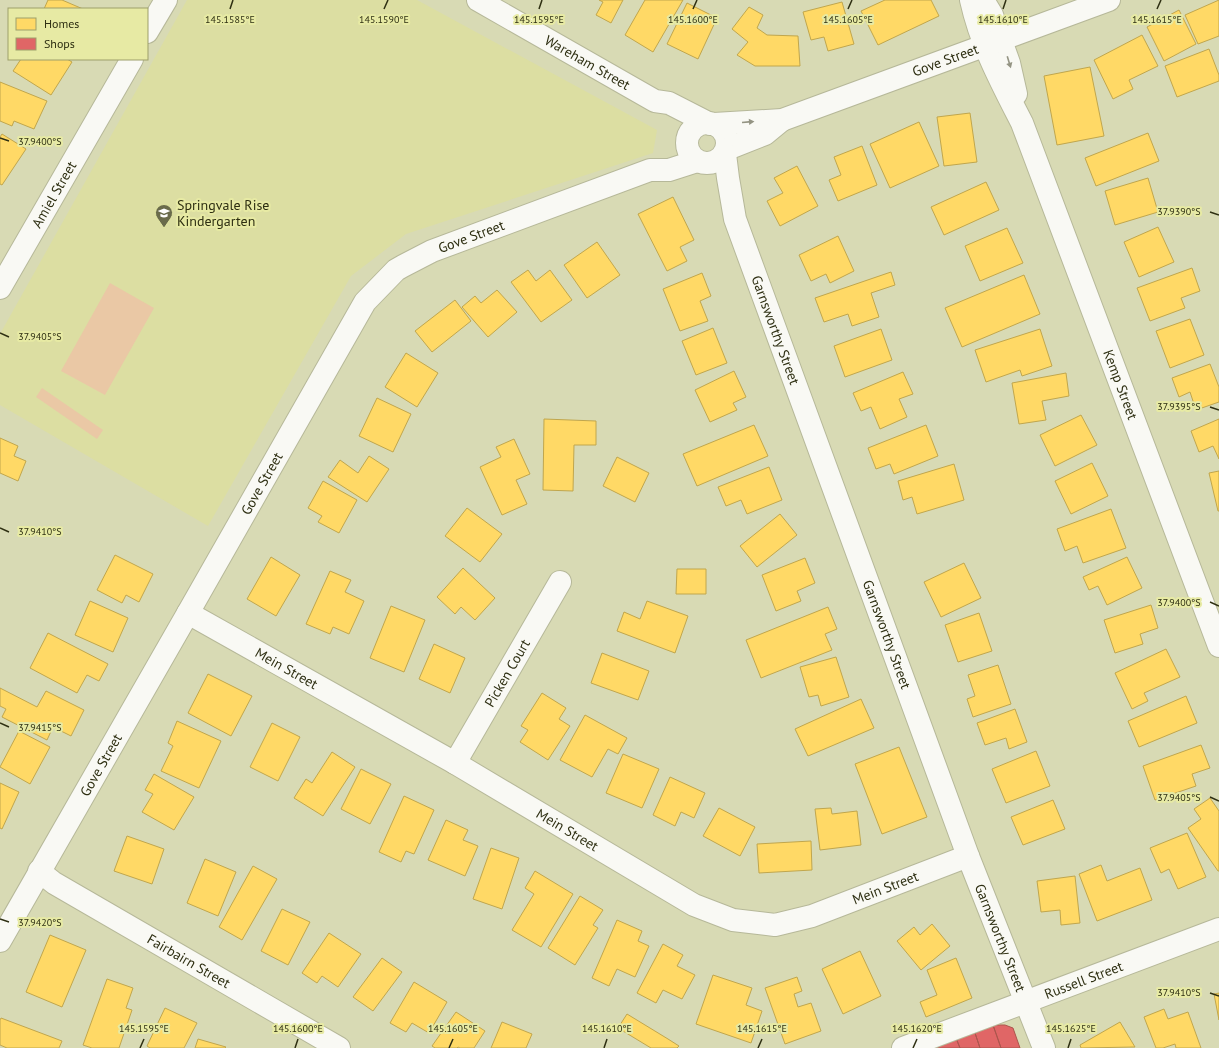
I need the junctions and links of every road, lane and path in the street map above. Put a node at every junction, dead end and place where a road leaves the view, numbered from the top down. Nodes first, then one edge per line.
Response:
1 (166, 0) edge
2 (478, 0) edge
3 (971, 0) edge
4 (983, 0) edge
5 (1109, 0) edge
6 (148, 30) edge
7 (993, 43) junction
8 (131, 60) edge
9 (655, 101) junction
10 (782, 120) junction
11 (712, 124) junction
12 (687, 140) junction
13 (726, 151) junction
14 (698, 162) junction
15 (650, 170) junction
16 (735, 219) junction
17 (0, 288) edge
18 (560, 582) dead end
19 (188, 613) junction
20 (1219, 646) edge
21 (455, 764) junction
22 (968, 856) junction
23 (39, 871) junction
24 (1219, 929) edge
25 (0, 941) edge
26 (1026, 1001) junction
27 (339, 1048) edge
28 (903, 1048) edge
29 (1044, 1048) edge

1 - 6 street
2 - 9 street, Wareham Street
3 - 7 street, Kemp Street
4 - 7 street, Kemp Street
5 - 7 street, Gove Street
7 - 10 street, Gove Street
7 - 20 street, Kemp Street
8 - 17 street, Amiel Street
9 - 11 street, Wareham Street
9 - 12 street, Wareham Street
11 -> 10 street, Gove Street
10 - 13 street, Gove Street
11 - 12 street
11 - 13 street
12 - 14 street
12 - 15 street, Gove Street
13 - 14 street
13 - 16 street, Garnsworthy Street
14 - 15 street, Gove Street
14 - 16 street, Garnsworthy Street
15 - 19 street, Gove Street
16 - 22 street, Garnsworthy Street
18 - 21 street, Picken Court
19 - 21 street, Mein Street
19 - 23 street, Gove Street
21 - 22 street, Mein Street
22 - 26 street, Garnsworthy Street
23 - 25 street, Gove Street
23 - 27 street, Fairbairn Street
24 - 26 street, Russell Street
26 - 28 street, Russell Street
26 - 29 street, Garnsworthy Street

